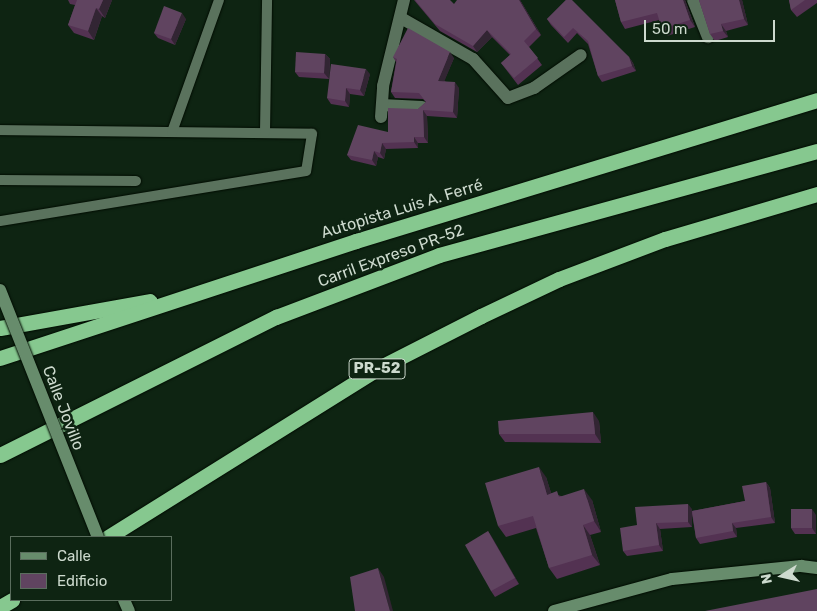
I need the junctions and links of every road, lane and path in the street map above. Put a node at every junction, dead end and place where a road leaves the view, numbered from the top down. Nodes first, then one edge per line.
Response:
1 (219, 0) edge
2 (267, 0) edge
3 (404, 0) edge
4 (693, 0) edge
5 (401, 18) junction
6 (708, 37) edge
7 (581, 55) dead end
8 (813, 100) edge
9 (422, 107) edge
10 (0, 130) edge
11 (172, 132) junction
12 (266, 132) junction
13 (817, 151) edge
14 (0, 180) edge
15 (136, 181) dead end
16 (817, 194) edge
17 (0, 221) edge
18 (0, 290) edge
19 (208, 290) junction
20 (0, 328) edge
21 (0, 358) edge
22 (0, 455) edge
23 (98, 536) edge
24 (110, 536) edge
25 (817, 568) edge
26 (554, 611) edge

1 - 11 lane
2 - 12 lane
3 - 5 street
4 - 6 street
5 - 7 street
5 - 9 street
8 - 19 highway, Autopista Luis A. Ferré
10 - 11 lane
11 - 12 lane
12 - 17 lane
13 - 22 highway, Carril Expreso PR-52
14 - 15 lane
16 - 24 highway, PR-52
18 - 23 street, Calle Jovillo, bridge
19 - 20 highway
19 - 21 highway, Autopista Luis A. Ferré
25 - 26 street

